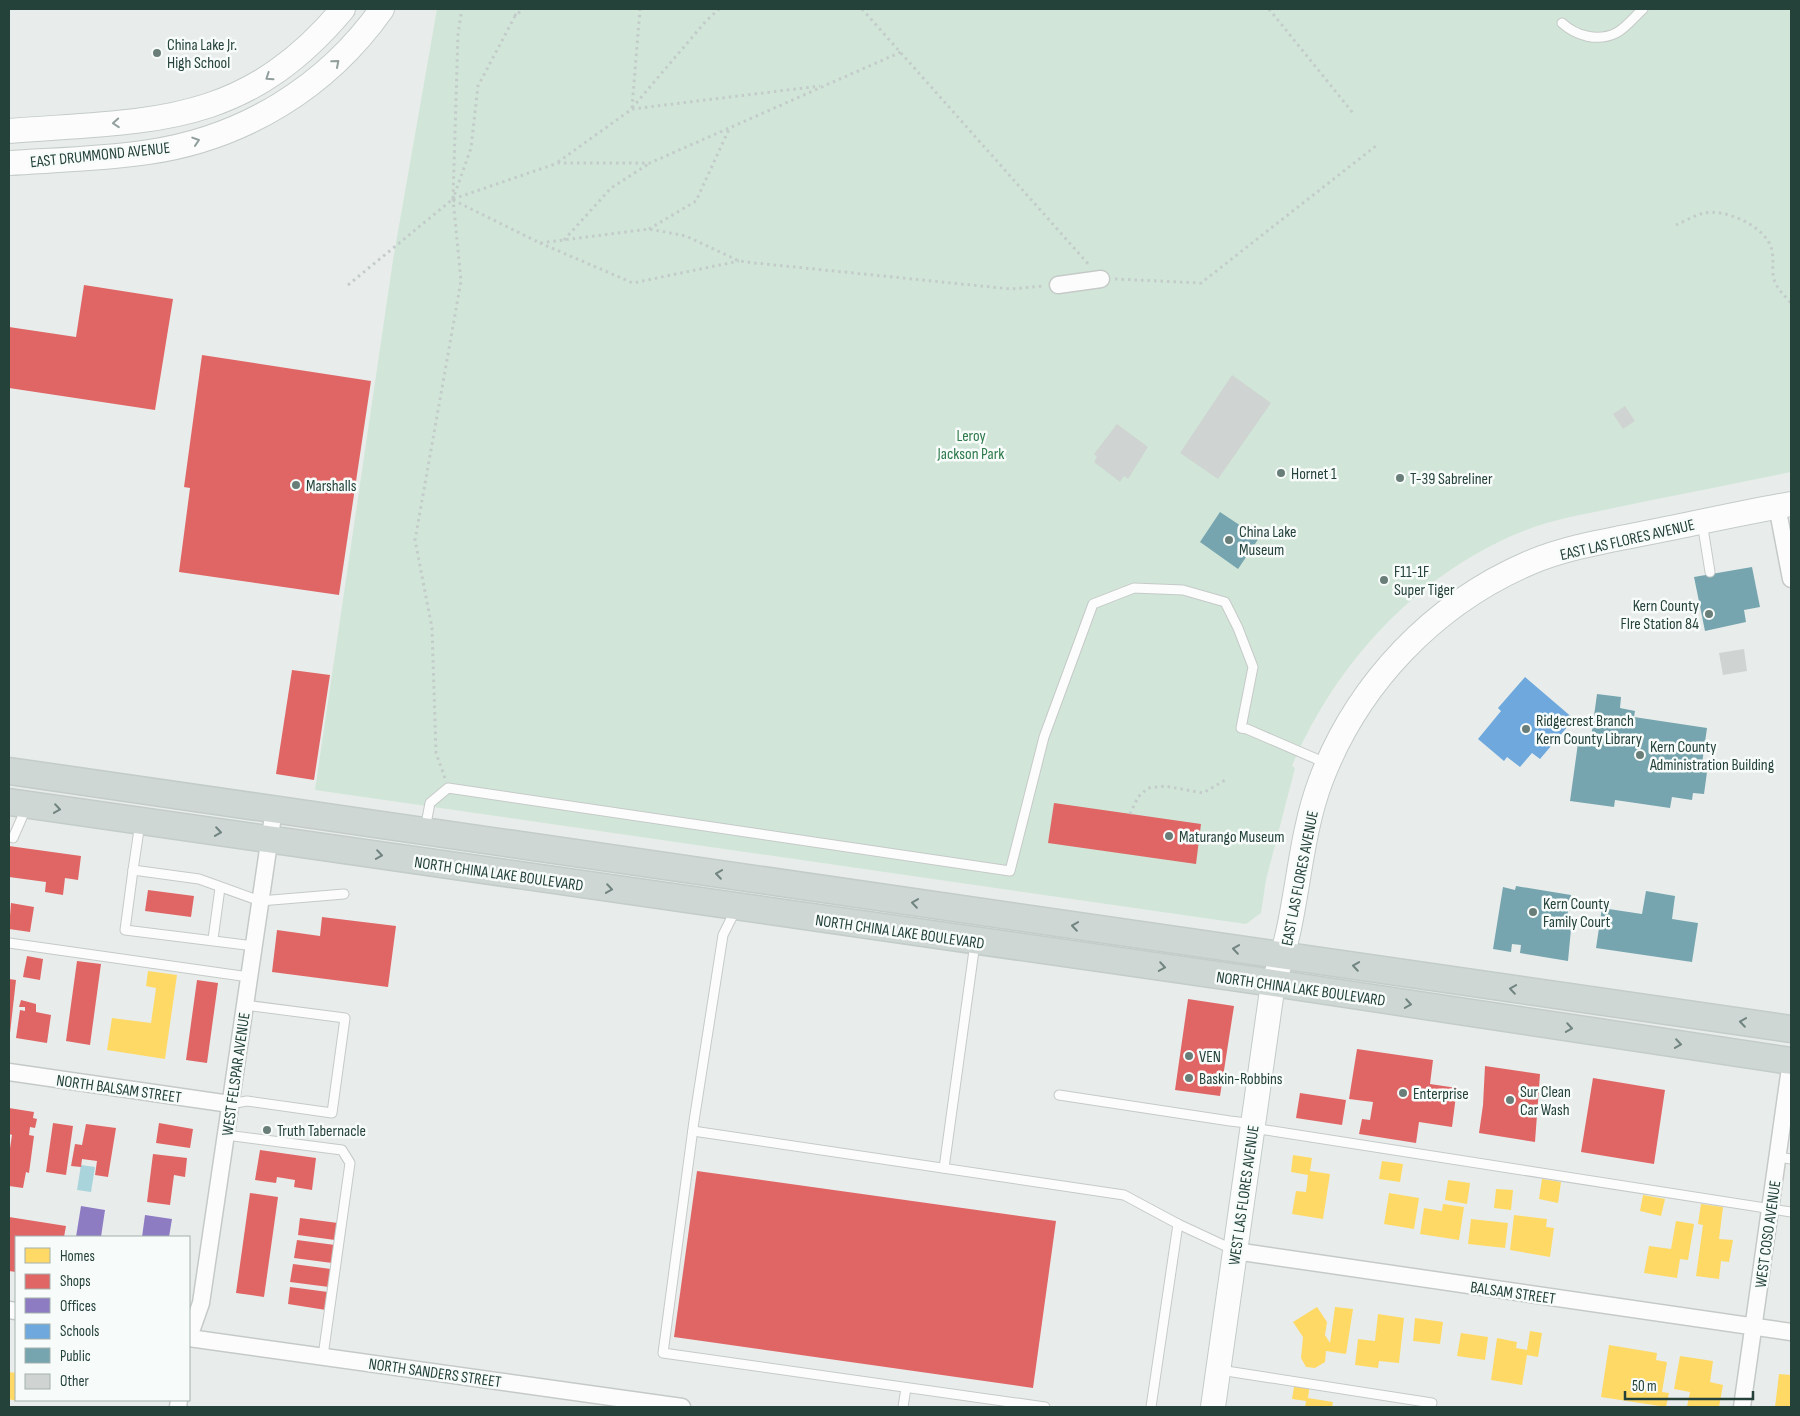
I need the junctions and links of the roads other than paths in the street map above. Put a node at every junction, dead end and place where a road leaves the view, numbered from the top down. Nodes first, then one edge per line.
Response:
1 (343, 9) edge
2 (382, 9) edge
3 (1643, 9) edge
4 (1562, 23) dead end
5 (9, 131) edge
6 (9, 163) edge
7 (1102, 279) road end
8 (1058, 285) road end
9 (1784, 505) edge
10 (1702, 522) junction
11 (1710, 572) dead end
12 (1791, 578) edge
13 (1328, 764) junction
14 (9, 771) edge
15 (18, 803) edge
16 (274, 809) junction
17 (140, 821) junction
18 (425, 831) junction
19 (13, 838) dead end
20 (269, 839) junction
21 (133, 870) junction
22 (220, 888) junction
23 (344, 894) dead end
24 (884, 899) junction
25 (260, 901) junction
26 (736, 907) junction
27 (213, 940) junction
28 (975, 942) junction
29 (9, 943) edge
30 (254, 946) junction
31 (1285, 954) junction
32 (249, 977) junction
33 (1273, 983) junction
34 (245, 1005) junction
35 (1791, 1029) edge
36 (1791, 1061) edge
37 (9, 1072) edge
38 (1059, 1095) dead end
39 (230, 1104) junction
40 (1253, 1128) junction
41 (693, 1131) junction
42 (226, 1135) junction
43 (1784, 1158) edge
44 (944, 1168) junction
45 (1771, 1210) junction
46 (1791, 1212) edge
47 (1178, 1224) junction
48 (1235, 1251) junction
49 (1754, 1327) junction
50 (1791, 1332) edge
51 (190, 1334) edge
52 (190, 1337) edge
53 (323, 1356) junction
54 (1219, 1370) junction
55 (906, 1388) junction
56 (1432, 1404) dead end
57 (682, 1407) edge
58 (903, 1407) edge
59 (1045, 1407) edge
60 (1151, 1407) edge
61 (1213, 1407) edge
62 (1742, 1407) edge

1 -> 5 street, EAST DRUMMOND AVENUE
6 -> 2 street, EAST DRUMMOND AVENUE
3 - 4 lane
7 - 8 street
9 - 10 street, EAST LAS FLORES AVENUE
9 - 12 street
10 - 11 lane
10 - 13 street, EAST LAS FLORES AVENUE
13 - 18 lane
13 - 31 street, EAST LAS FLORES AVENUE
14 - 16 main road, NORTH CHINA LAKE BOULEVARD
15 -> 17 main road, NORTH CHINA LAKE BOULEVARD
15 - 19 lane
16 - 18 main road, NORTH CHINA LAKE BOULEVARD
16 - 20 street, WEST FELSPAR AVENUE
17 -> 20 main road, NORTH CHINA LAKE BOULEVARD
17 - 21 lane
24 -> 18 main road, NORTH CHINA LAKE BOULEVARD
20 - 25 street, WEST FELSPAR AVENUE
20 -> 26 main road, NORTH CHINA LAKE BOULEVARD
21 - 22 lane
21 - 27 lane
22 - 25 lane
22 - 27 lane
23 - 25 lane
24 - 26 main road
31 -> 24 main road, NORTH CHINA LAKE BOULEVARD
25 - 30 street, WEST FELSPAR AVENUE
26 - 28 main road, NORTH CHINA LAKE BOULEVARD
26 - 41 lane
27 - 30 lane
28 -> 33 main road, NORTH CHINA LAKE BOULEVARD
28 - 44 lane
29 - 32 lane
30 - 32 street, WEST FELSPAR AVENUE
31 - 33 street, EAST LAS FLORES AVENUE
35 -> 31 main road, NORTH CHINA LAKE BOULEVARD
32 - 34 street, WEST FELSPAR AVENUE
33 -> 36 main road, NORTH CHINA LAKE BOULEVARD
33 - 40 street, WEST LAS FLORES AVENUE
34 - 39 street, WEST FELSPAR AVENUE
34 - 39 lane
36 - 43 street, WEST COSO AVENUE
37 - 39 street, NORTH BALSAM STREET
38 - 40 lane
39 - 42 street, WEST FELSPAR AVENUE
40 - 45 lane
40 - 48 street, WEST LAS FLORES AVENUE
41 - 44 lane
41 - 55 lane
42 - 51 street, WEST FELSPAR AVENUE
42 - 53 lane
43 - 45 street, WEST COSO AVENUE
44 - 47 lane
45 - 46 lane
45 - 49 street, WEST COSO AVENUE
47 - 48 lane
47 - 60 lane
48 - 49 street, BALSAM STREET
48 - 54 street, WEST LAS FLORES AVENUE
49 - 50 street, BALSAM STREET
49 - 62 street, WEST COSO AVENUE
52 - 53 street, NORTH SANDERS STREET
53 - 57 street, NORTH SANDERS STREET
54 - 56 lane
54 - 61 street, WEST LAS FLORES AVENUE
55 - 58 lane
55 - 59 lane

